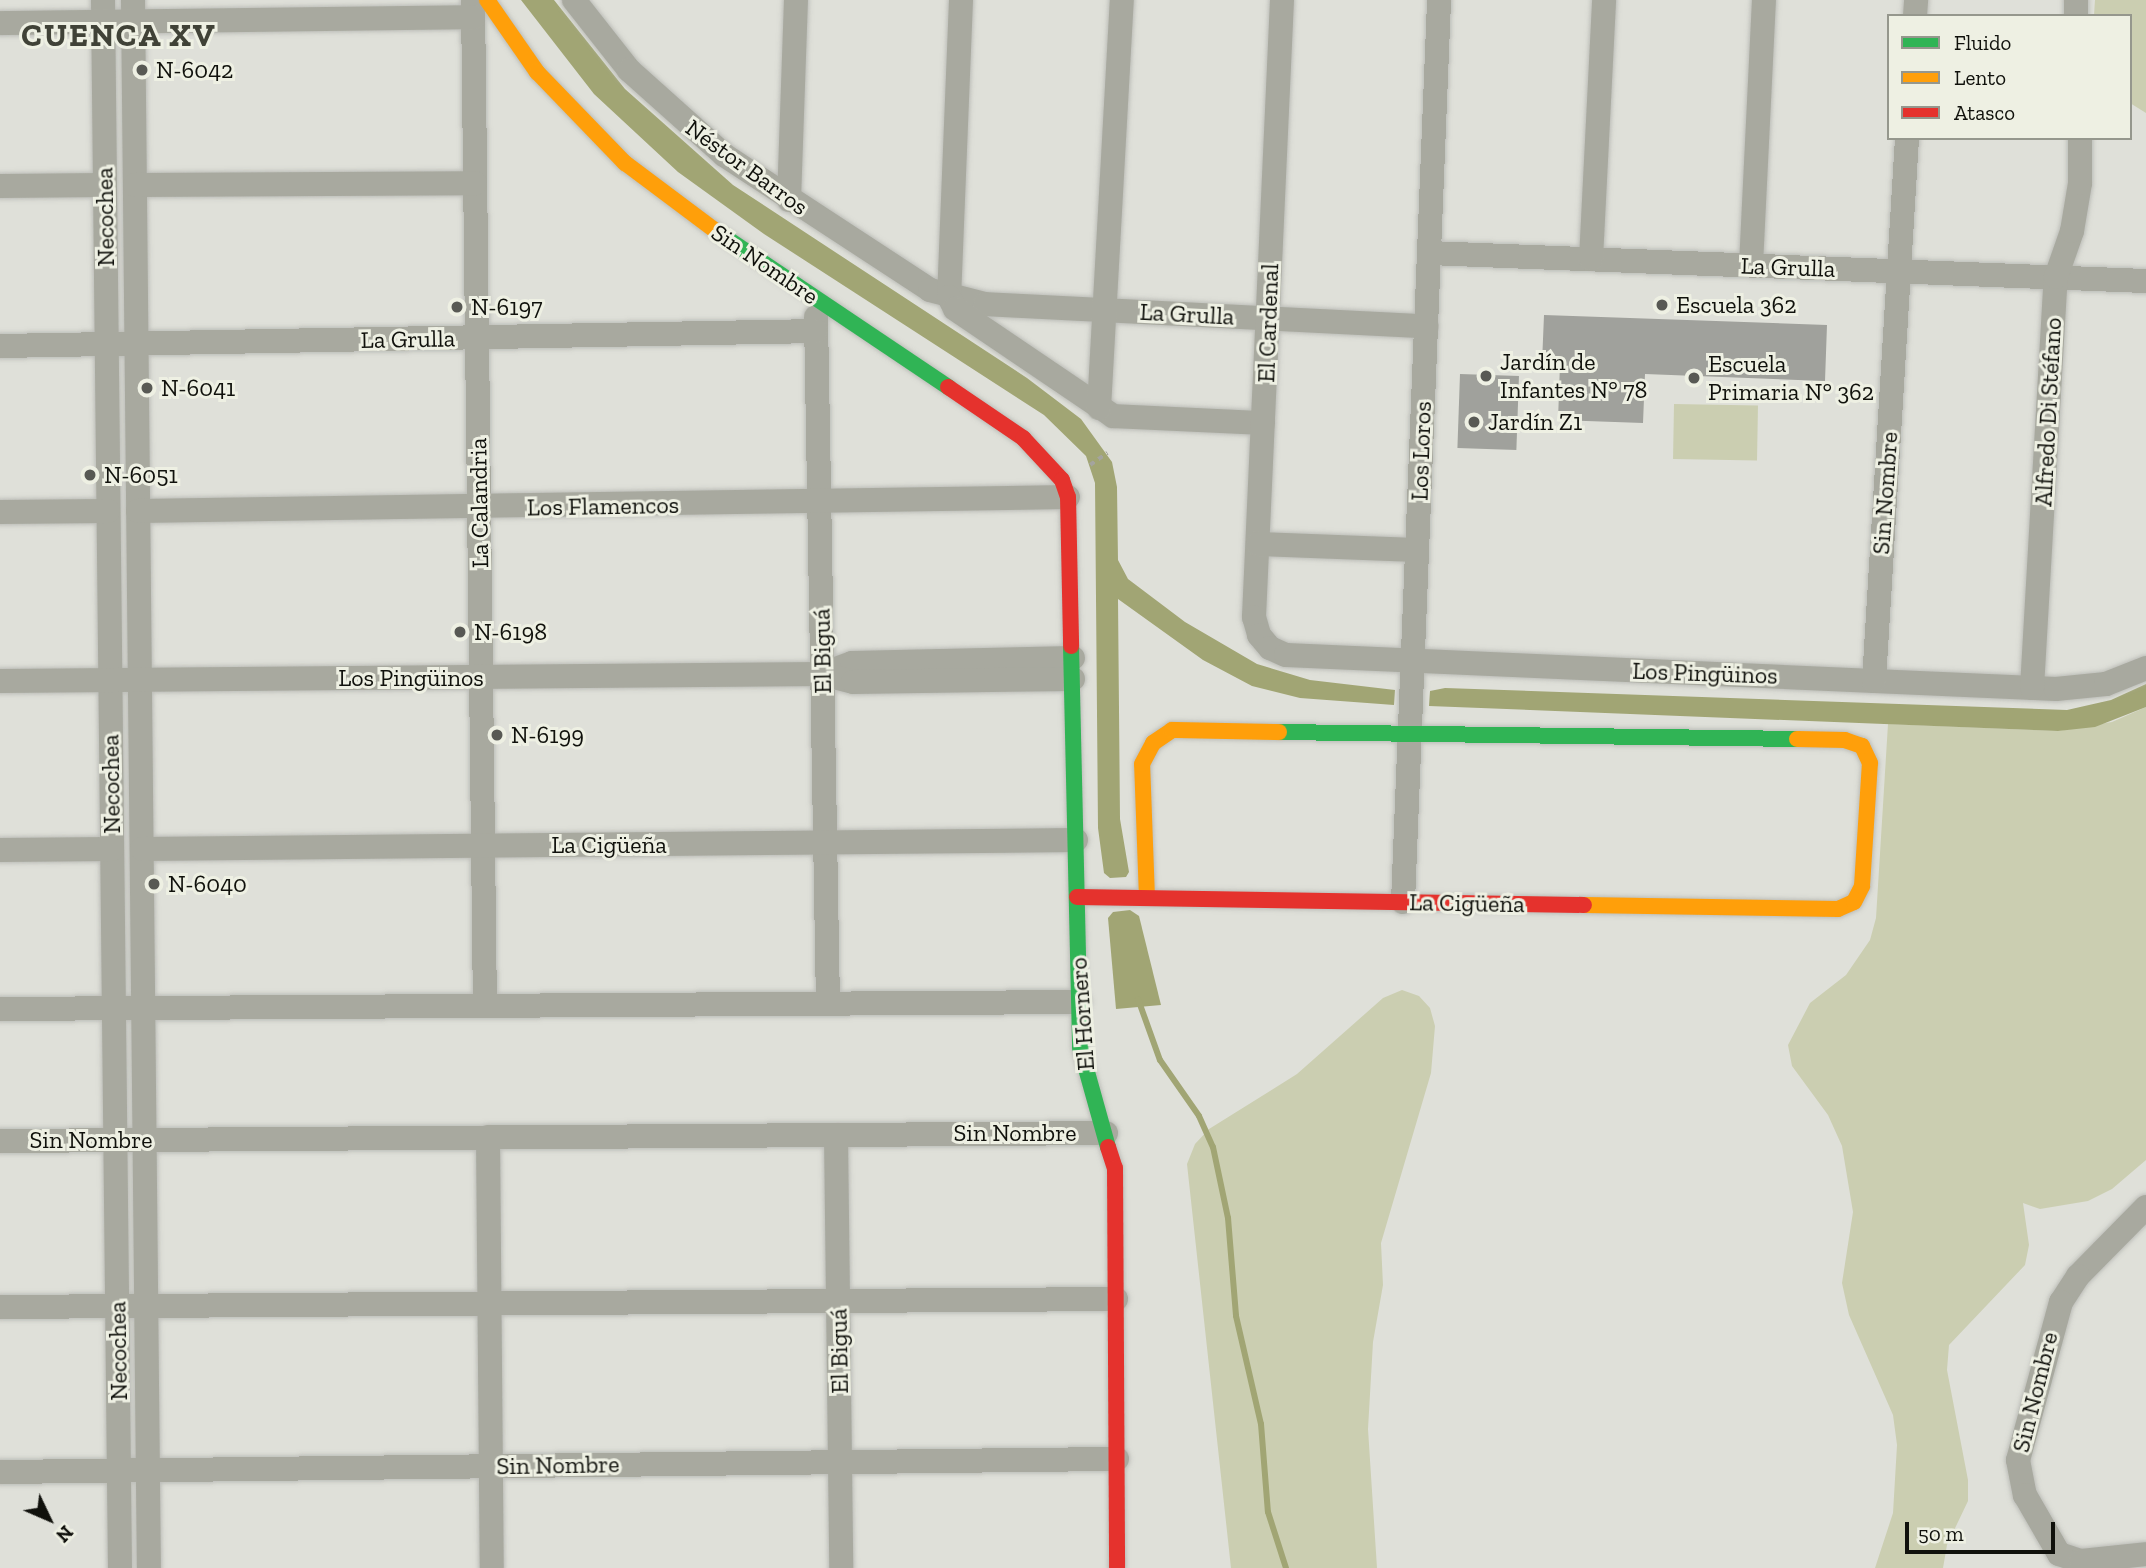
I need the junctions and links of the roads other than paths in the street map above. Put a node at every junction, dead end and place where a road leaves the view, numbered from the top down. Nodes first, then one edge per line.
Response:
1 (574, 0) edge
2 (796, 0) edge
3 (961, 0) edge
4 (1122, 0) edge
5 (1282, 0) edge
6 (1439, 0) edge
7 (1604, 0) edge
8 (1764, 0) edge
9 (478, 6) edge
10 (314, 9) edge
11 (103, 11) edge
12 (133, 11) edge
13 (0, 23) edge
14 (1907, 140) edge
15 (2080, 140) edge
16 (475, 183) junction
17 (105, 185) junction
18 (135, 185) junction
19 (0, 186) edge
20 (789, 200) junction
21 (1429, 253) junction
22 (1591, 259) junction
23 (1751, 265) junction
24 (1899, 271) junction
25 (2056, 277) junction
26 (2146, 281) edge
27 (949, 297) junction
28 (816, 299) junction
29 (1104, 310) junction
30 (1268, 318) junction
31 (1426, 326) junction
32 (816, 331) junction
33 (477, 338) junction
34 (106, 344) junction
35 (136, 344) junction
36 (0, 346) edge
37 (1099, 408) junction
38 (1263, 423) junction
39 (1068, 497) junction
40 (819, 503) junction
41 (479, 507) junction
42 (108, 511) junction
43 (138, 511) junction
44 (0, 512) edge
45 (1258, 544) junction
46 (1417, 550) junction
47 (1264, 643) joint
48 (1413, 661) junction
49 (1073, 668) junction
50 (2146, 668) edge
51 (822, 674) junction
52 (481, 677) junction
53 (110, 680) junction
54 (140, 680) junction
55 (0, 681) edge
56 (1874, 681) junction
57 (2032, 688) junction
58 (1410, 733) junction
59 (1076, 841) junction
60 (825, 843) junction
61 (483, 846) junction
62 (112, 849) junction
63 (142, 849) junction
64 (0, 850) edge
65 (1077, 897) junction
66 (1147, 898) junction
67 (1403, 902) junction
68 (1079, 1002) junction
69 (828, 1004) junction
70 (485, 1006) junction
71 (144, 1008) junction
72 (0, 1009) edge
73 (114, 1009) junction
74 (1106, 1133) junction
75 (836, 1135) junction
76 (488, 1138) junction
77 (115, 1140) junction
78 (145, 1140) junction
79 (0, 1141) edge
80 (2146, 1208) edge
81 (1116, 1299) junction
82 (838, 1301) junction
83 (490, 1304) junction
84 (147, 1306) junction
85 (0, 1307) edge
86 (117, 1307) junction
87 (1117, 1459) junction
88 (840, 1462) junction
89 (491, 1466) junction
90 (148, 1470) junction
91 (119, 1471) junction
92 (0, 1472) edge
93 (2146, 1554) edge
94 (120, 1568) edge
95 (149, 1568) edge
96 (492, 1568) edge
97 (841, 1568) edge
98 (1117, 1568) edge

1 - 20 street, Néstor Barros
2 - 20 street
3 - 27 street
4 - 29 street
5 - 30 street, El Cardenal
6 - 21 street, Los Loros
7 - 22 street
8 - 23 street
9 - 10 street
9 - 16 street, La Calandria
9 - 28 street, Sin Nombre
10 - 12 street
11 - 12 street
11 - 13 street
11 - 17 street, Necochea
12 - 18 street, Necochea
14 - 24 street, Sin Nombre
15 - 25 street, Alfredo Di Stéfano
16 - 18 street
16 - 33 street, La Calandria
17 - 19 street
17 - 34 street, Necochea
18 - 35 street, Necochea
20 - 27 street, Néstor Barros
21 - 22 street, La Grulla
21 - 31 street, Los Loros
22 - 23 street, La Grulla
23 - 24 street, La Grulla
24 - 25 street, La Grulla
24 - 56 street, Sin Nombre
25 - 26 street, La Grulla
25 - 57 street, Alfredo Di Stéfano
27 - 29 street, La Grulla
27 - 37 street
28 - 32 street, El Biguá
28 - 39 street, Sin Nombre
29 - 30 street, La Grulla
29 - 37 street
30 - 31 street, La Grulla
30 - 38 street, El Cardenal
31 - 46 street, Los Loros
32 - 33 street, La Grulla
32 - 40 street, El Biguá
33 - 35 street, La Grulla
33 - 41 street, La Calandria
34 - 35 street, La Grulla
34 - 36 street, La Grulla
34 - 42 street, Necochea
35 - 43 street, Necochea
37 - 38 street
38 - 45 street, El Cardenal
39 - 40 street, Los Flamencos
39 - 49 street, El Hornero
40 - 41 street, Los Flamencos
40 - 51 street, El Biguá
41 - 43 street, Los Flamencos
41 - 52 street, La Calandria
42 - 44 street
42 - 53 street, Necochea
43 - 54 street, Necochea
45 - 46 street
45 - 47 street, El Cardenal
46 - 48 street, Los Loros
47 - 48 street, Los Pingüinos
48 - 56 street, Los Pingüinos
48 - 58 street, Los Loros
49 - 51 street, Los Pingüinos
49 - 59 street, El Hornero
50 - 57 street, Los Pingüinos
51 - 52 street, Los Pingüinos
51 - 60 street, El Biguá
52 - 54 street, Los Pingüinos
52 - 61 street, La Calandria
53 - 54 street, Los Pingüinos
53 - 55 street, Los Pingüinos
53 - 62 street, Necochea
54 - 63 street, Necochea
56 - 57 street, Los Pingüinos
58 - 66 street
58 - 67 street, Los Loros
58 - 67 street, La Cigüeña
59 - 60 street, La Cigüeña
59 - 65 street, El Hornero
60 - 61 street, La Cigüeña
60 - 69 street, El Biguá
61 - 63 street, La Cigüeña
61 - 70 street, La Calandria
62 - 64 street
62 - 73 street, Necochea
63 - 71 street, Necochea
65 - 66 street, La Cigüeña
65 - 68 street, El Hornero
66 - 67 street, La Cigüeña
68 - 69 street
68 - 74 street, El Hornero
69 - 70 street
70 - 71 street
71 - 73 street
71 - 78 street, Necochea
72 - 73 street
73 - 77 street, Necochea
74 - 75 street, Sin Nombre
74 - 81 street, El Hornero
75 - 76 street, Sin Nombre
75 - 82 street, El Biguá
76 - 78 street, Sin Nombre
76 - 83 street
77 - 78 street, Sin Nombre
77 - 79 street, Sin Nombre
77 - 86 street, Necochea
78 - 84 street, Necochea
80 - 93 street, Sin Nombre
81 - 82 street
81 - 87 street, El Hornero
82 - 83 street
82 - 88 street, El Biguá
83 - 84 street
83 - 89 street
84 - 86 street
84 - 90 street, Necochea
85 - 86 street
86 - 91 street, Necochea
87 - 88 street, Sin Nombre
87 - 98 street, El Hornero
88 - 89 street, Sin Nombre
88 - 97 street, El Biguá
89 - 90 street, Sin Nombre
89 - 96 street
90 - 91 street, Sin Nombre
90 - 95 street, Necochea
91 - 92 street, Sin Nombre
91 - 94 street, Necochea

